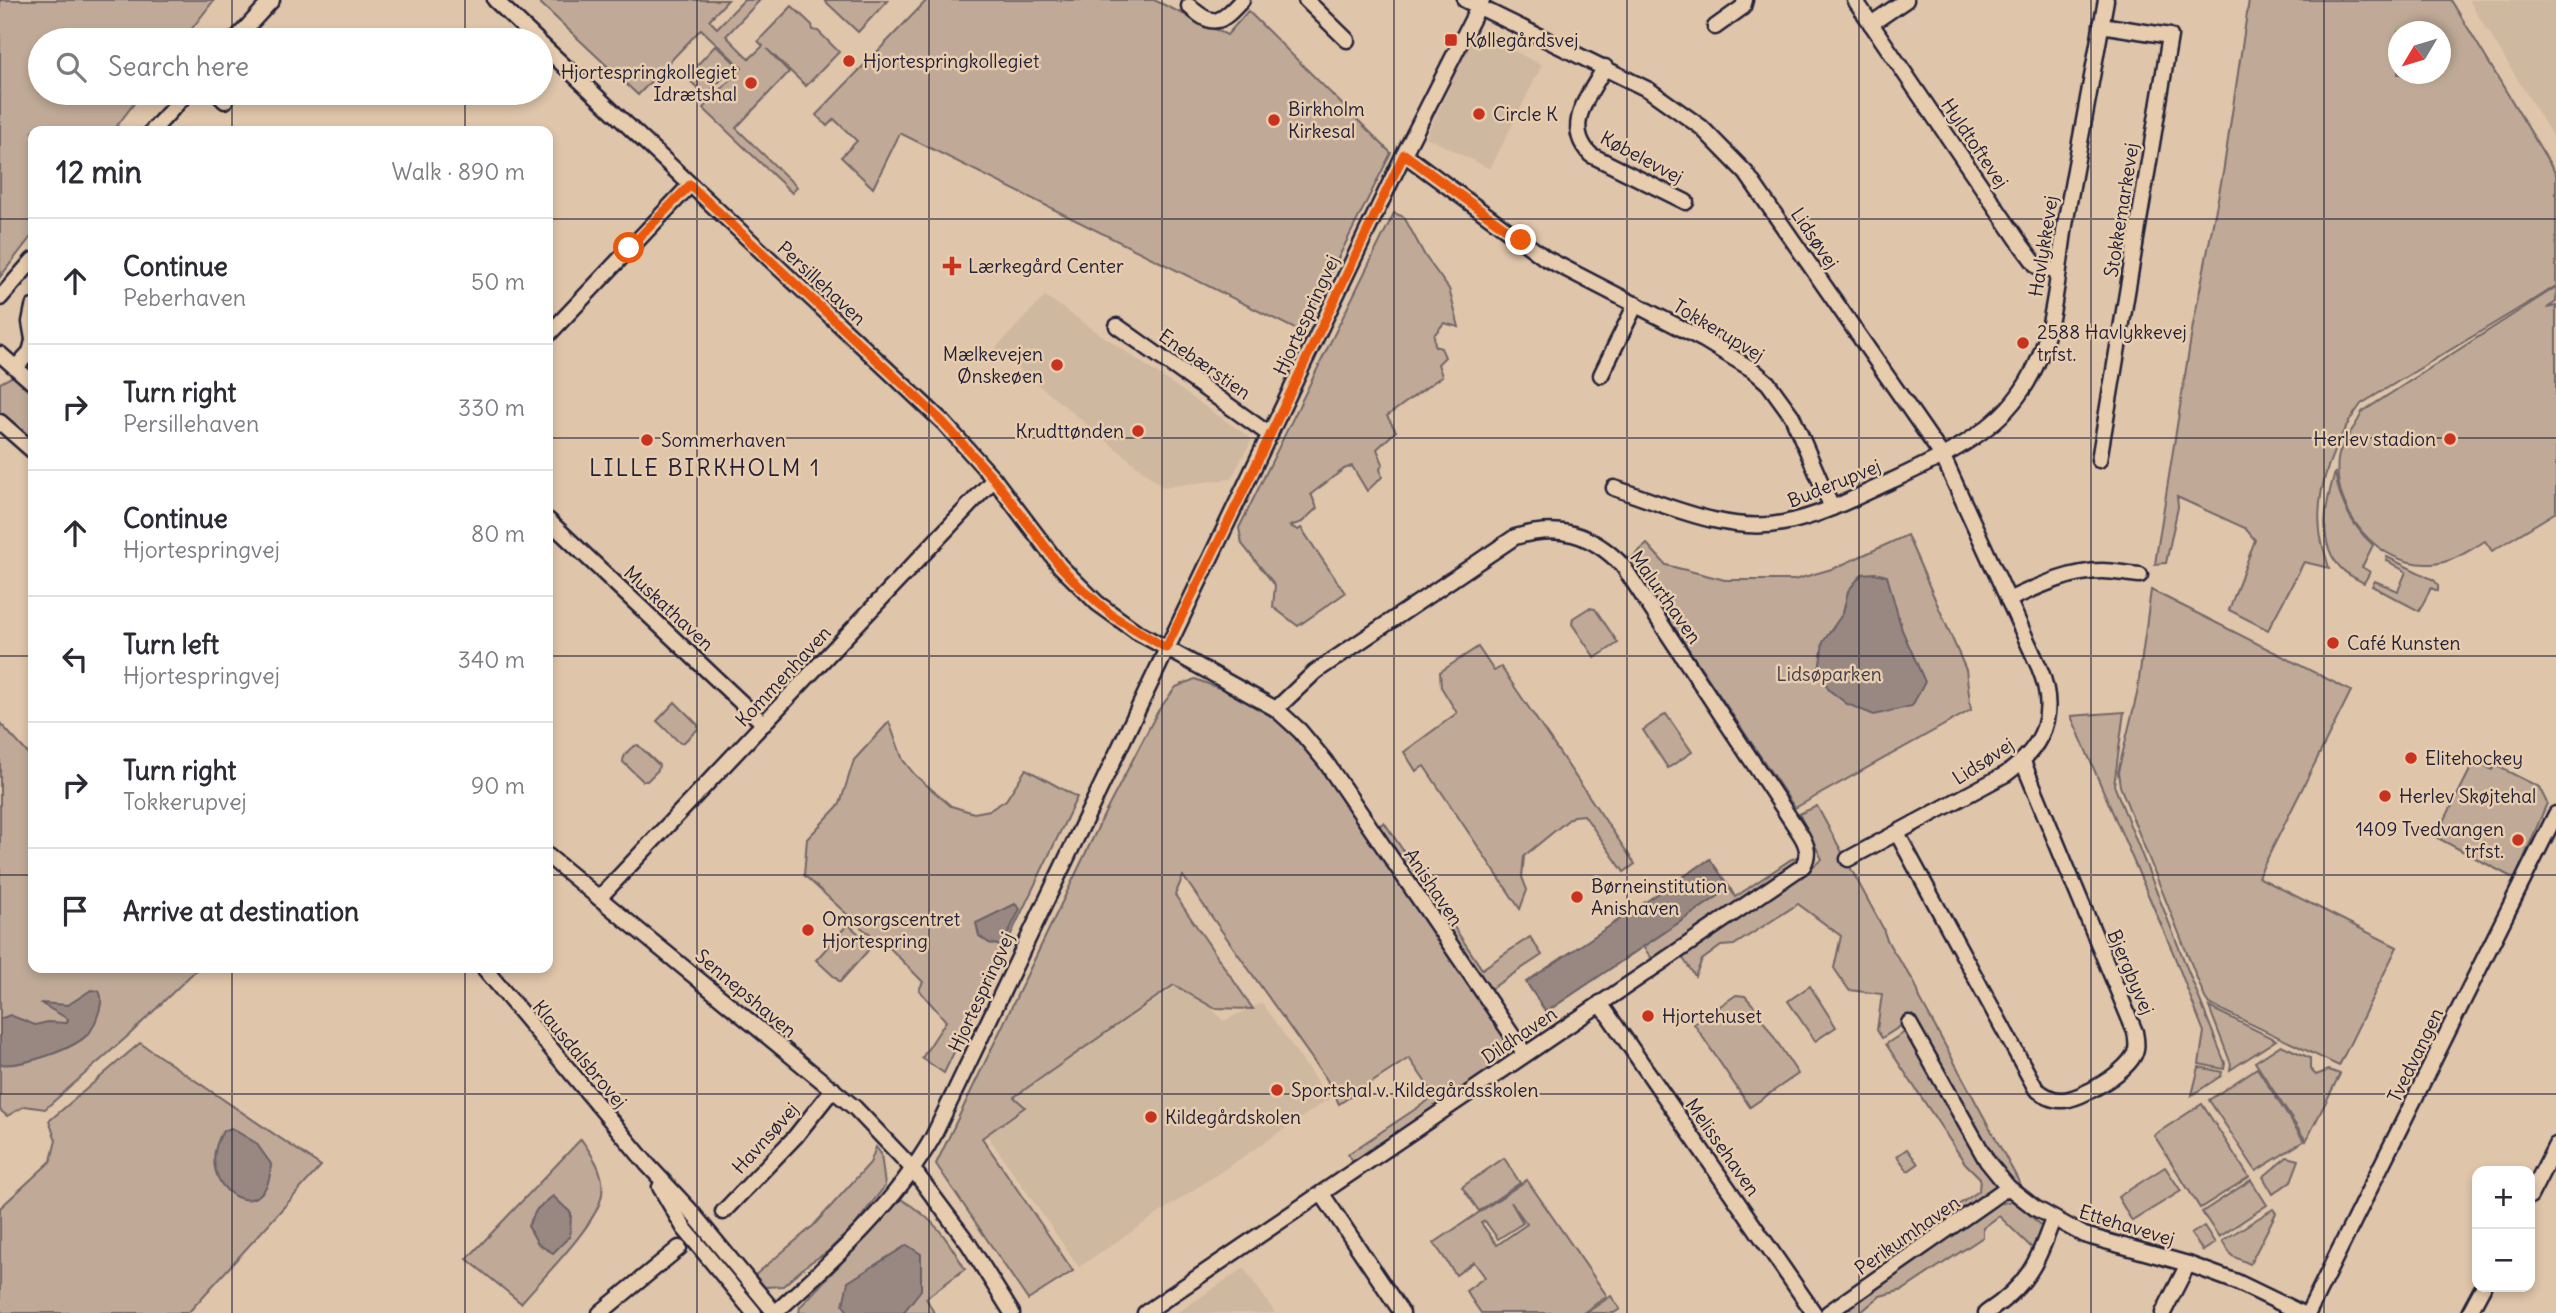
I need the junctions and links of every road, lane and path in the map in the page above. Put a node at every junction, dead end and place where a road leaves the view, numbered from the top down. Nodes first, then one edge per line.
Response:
1 (272, 0) edge
2 (495, 0) edge
3 (1242, 0) edge
4 (1306, 0) edge
5 (1465, 0) edge
6 (1745, 0) edge
7 (1855, 0) edge
8 (1906, 0) edge
9 (2106, 0) edge
10 (1481, 4) edge
11 (1189, 6) dead end
12 (1871, 24) junction
13 (2101, 25) junction
14 (1715, 27) dead end
15 (246, 28) edge
16 (524, 28) edge
17 (1347, 40) dead end
18 (553, 55) edge
19 (1605, 67) junction
20 (176, 105) edge
21 (157, 126) edge
22 (1404, 154) junction
23 (690, 185) junction
24 (1686, 202) dead end
25 (28, 266) edge
26 (2057, 271) junction
27 (0, 298) edge
28 (1636, 304) junction
29 (1117, 326) dead end
30 (553, 330) edge
31 (0, 354) edge
32 (28, 354) edge
33 (16, 367) junction
34 (1601, 375) dead end
35 (28, 378) edge
36 (0, 422) edge
37 (1270, 435) junction
38 (28, 447) edge
39 (1943, 457) junction
40 (2099, 460) dead end
41 (994, 479) junction
42 (1614, 488) dead end
43 (1832, 508) junction
44 (553, 525) edge
45 (2140, 575) dead end
46 (2008, 600) junction
47 (1166, 648) junction
48 (1276, 709) junction
49 (764, 724) junction
50 (2022, 762) junction
51 (2556, 814) edge
52 (1898, 833) junction
53 (1808, 858) joint
54 (1847, 859) dead end
55 (553, 860) edge
56 (600, 898) junction
57 (488, 973) edge
58 (1600, 1003) junction
59 (1909, 1023) dead end
60 (1525, 1054) junction
61 (833, 1089) junction
62 (2556, 1145) edge
63 (647, 1164) junction
64 (912, 1168) junction
65 (2535, 1186) edge
66 (2008, 1188) junction
67 (1322, 1194) junction
68 (723, 1212) dead end
69 (2053, 1219) junction
70 (679, 1248) dead end
71 (2188, 1264) junction
72 (2480, 1292) edge
73 (600, 1313) edge
74 (754, 1313) edge
75 (775, 1313) edge
76 (1012, 1313) edge
77 (1146, 1313) edge
78 (1402, 1313) edge
79 (1814, 1313) edge
80 (1828, 1313) edge
81 (1986, 1313) edge
82 (2163, 1313) edge
83 (2301, 1313) edge
84 (2308, 1313) edge
85 (2469, 1313) edge

1 - 15 street
2 - 16 street, Persillehaven
3 - 11 street
4 - 17 street
5 - 10 street
6 - 14 street
7 - 12 street, Hyldtoftevej
8 - 12 street
9 - 13 street, Havlykkevej
10 - 19 street, Lidsøvej
10 - 22 street, Hjortespringvej
12 - 26 street, Hyldtoftevej
13 - 26 street, Havlykkevej
13 - 40 street, Stokkemarkevej
18 - 23 street, Persillehaven
19 - 24 street, Købelevvej
19 - 39 street, Lidsøvej
20 - 21 street
22 - 28 street, Tokkerupvej
22 - 37 street, Hjortespringvej
23 - 30 street
23 - 41 street, Persillehaven
25 - 27 street
26 - 39 street, Havlykkevej
28 - 34 street
28 - 43 street, Tokkerupvej
29 - 37 street, Enebærstien
31 - 33 street
32 - 33 street
33 - 35 street
36 - 38 street
37 - 47 street, Hjortespringvej
39 - 43 street, Buderupvej
39 - 46 street, Lidsøvej
41 - 47 street, Persillehaven
41 - 49 street, Kommenhaven
42 - 43 street, Buderupvej
44 - 49 street, Muskathaven
45 - 46 street
46 - 50 street, Lidsøvej
47 - 48 street
47 - 64 street, Hjortespringvej
48 - 53 street, Malurthaven
48 - 60 street, Anishaven
49 - 56 street, Kommenhaven
50 - 52 street, Lidsøvej
50 - 52 street, Bjergbyvej
51 - 84 street, Tvedvangen
52 - 54 street, Lidsøvej
53 - 58 street, Dildhaven
55 - 56 street, Sennepshaven
56 - 61 street, Sennepshaven
57 - 63 street, Klausdalsbrovej
58 - 60 street, Dildhaven
58 - 79 street, Melissehaven
59 - 66 street, Ettehavevej
60 - 67 street, Dildhaven
61 - 64 street, Sennepshaven
61 - 68 street, Havnsøvej
62 - 65 street
63 - 74 street, Klausdalsbrovej
63 - 75 street, Klausdalsbrovej
64 - 75 street, Hjortespringvej
64 - 76 street, Sennepshaven
66 - 69 street, Ettehavevej
66 - 80 street, Perikumhaven
67 - 77 street, Dildhaven
67 - 78 street
69 - 71 street, Ettehavevej
69 - 81 street
70 - 73 street
71 - 82 street
71 - 83 street, Ettehavevej
72 - 85 street

